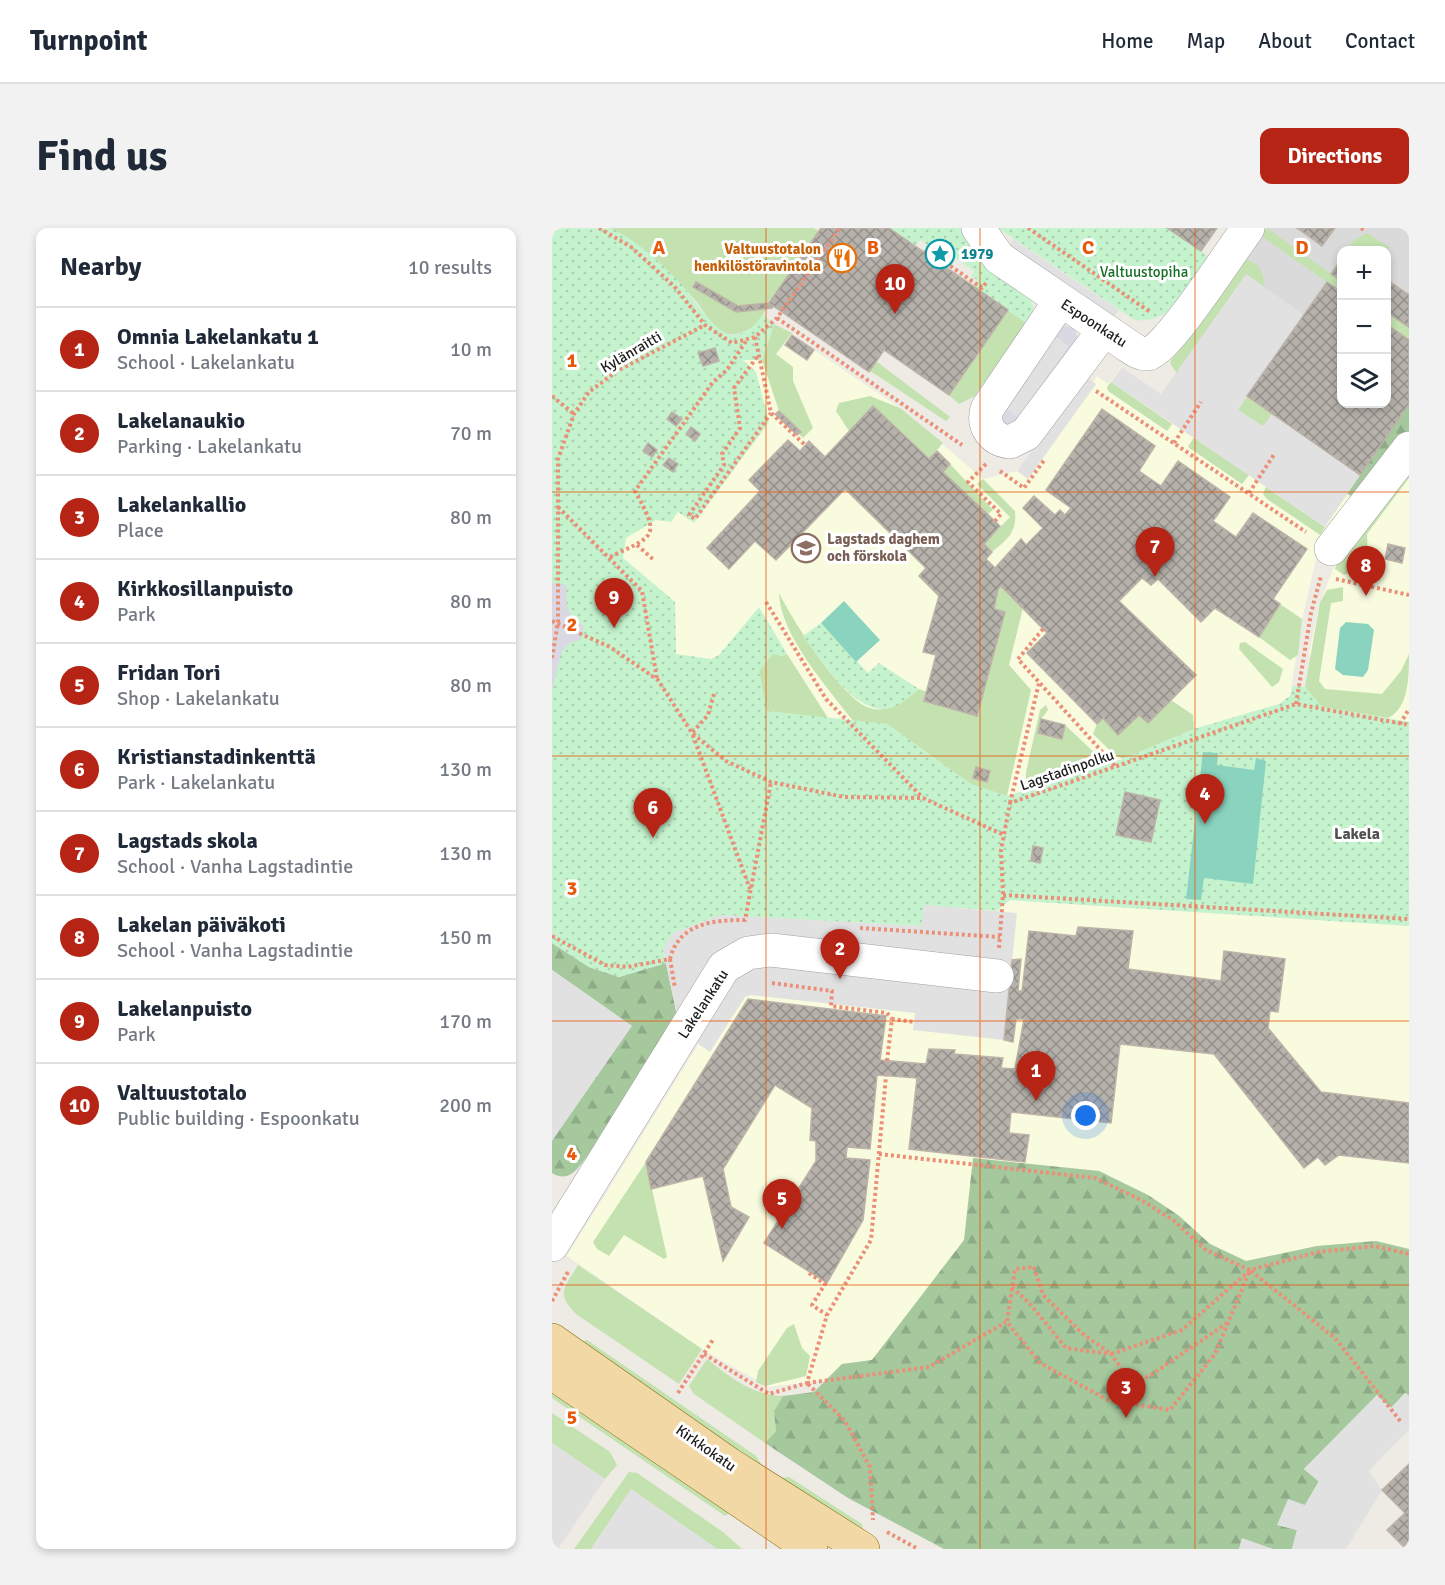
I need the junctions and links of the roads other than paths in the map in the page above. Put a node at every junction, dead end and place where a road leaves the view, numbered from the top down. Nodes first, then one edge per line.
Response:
1 (978, 228) edge
2 (1248, 228) edge
3 (1060, 301) junction
4 (1104, 330) junction
5 (1409, 448) edge
6 (1326, 563) road end
7 (997, 976) road end
8 (563, 1253) edge
9 (552, 1340) edge
10 (552, 1373) edge
11 (868, 1536) edge
12 (803, 1541) edge

1 - 3 street, Espoonkatu
2 - 4 street, Espoonkatu
3 - 4 street, Espoonkatu
3 - 4 street
5 - 6 street
7 - 8 street, Lakelankatu
9 - 12 main road, Kirkkokatu
10 - 12 main road, Kirkkokatu
11 - 12 main road, Kirkkokatu

